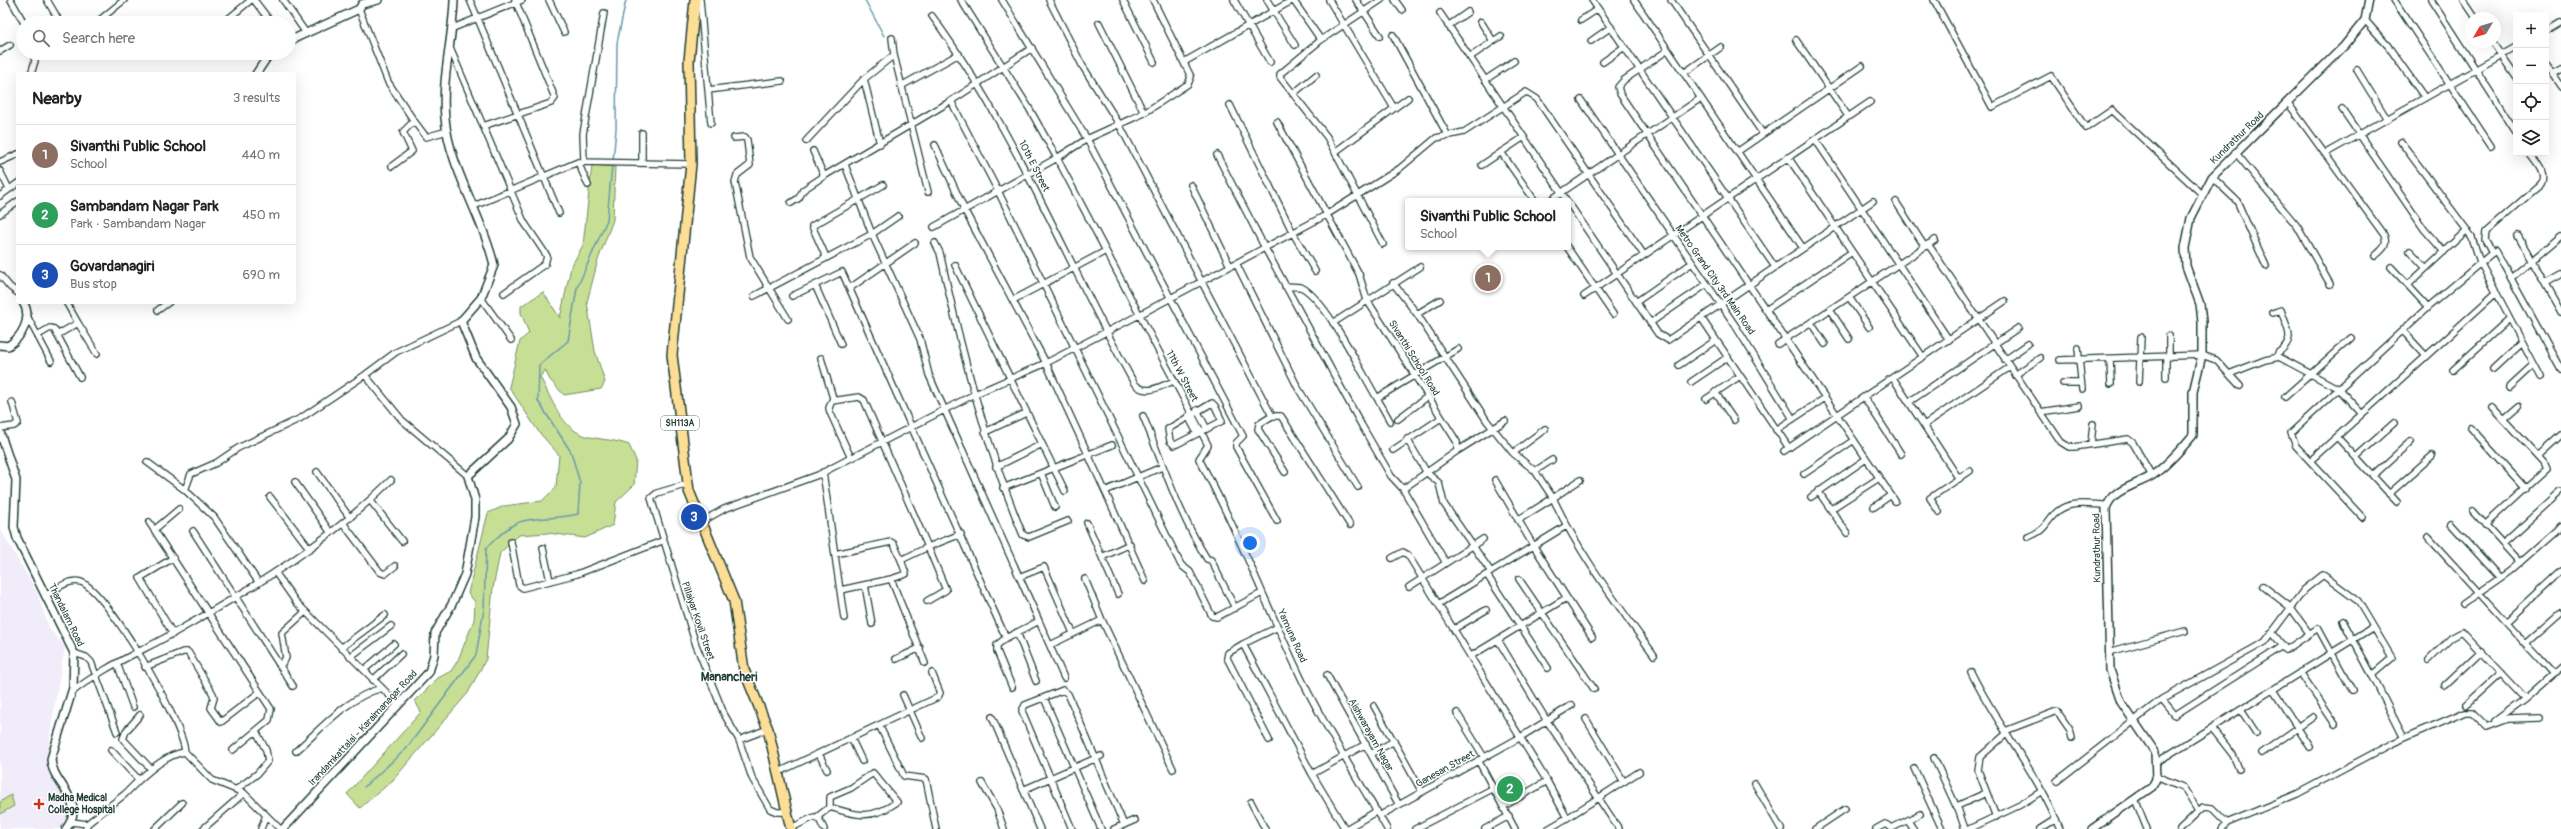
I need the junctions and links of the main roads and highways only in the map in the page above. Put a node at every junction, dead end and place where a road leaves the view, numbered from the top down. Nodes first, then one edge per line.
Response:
1 (695, 0) edge
2 (791, 828) edge

1 - 2 main road, SH113A

